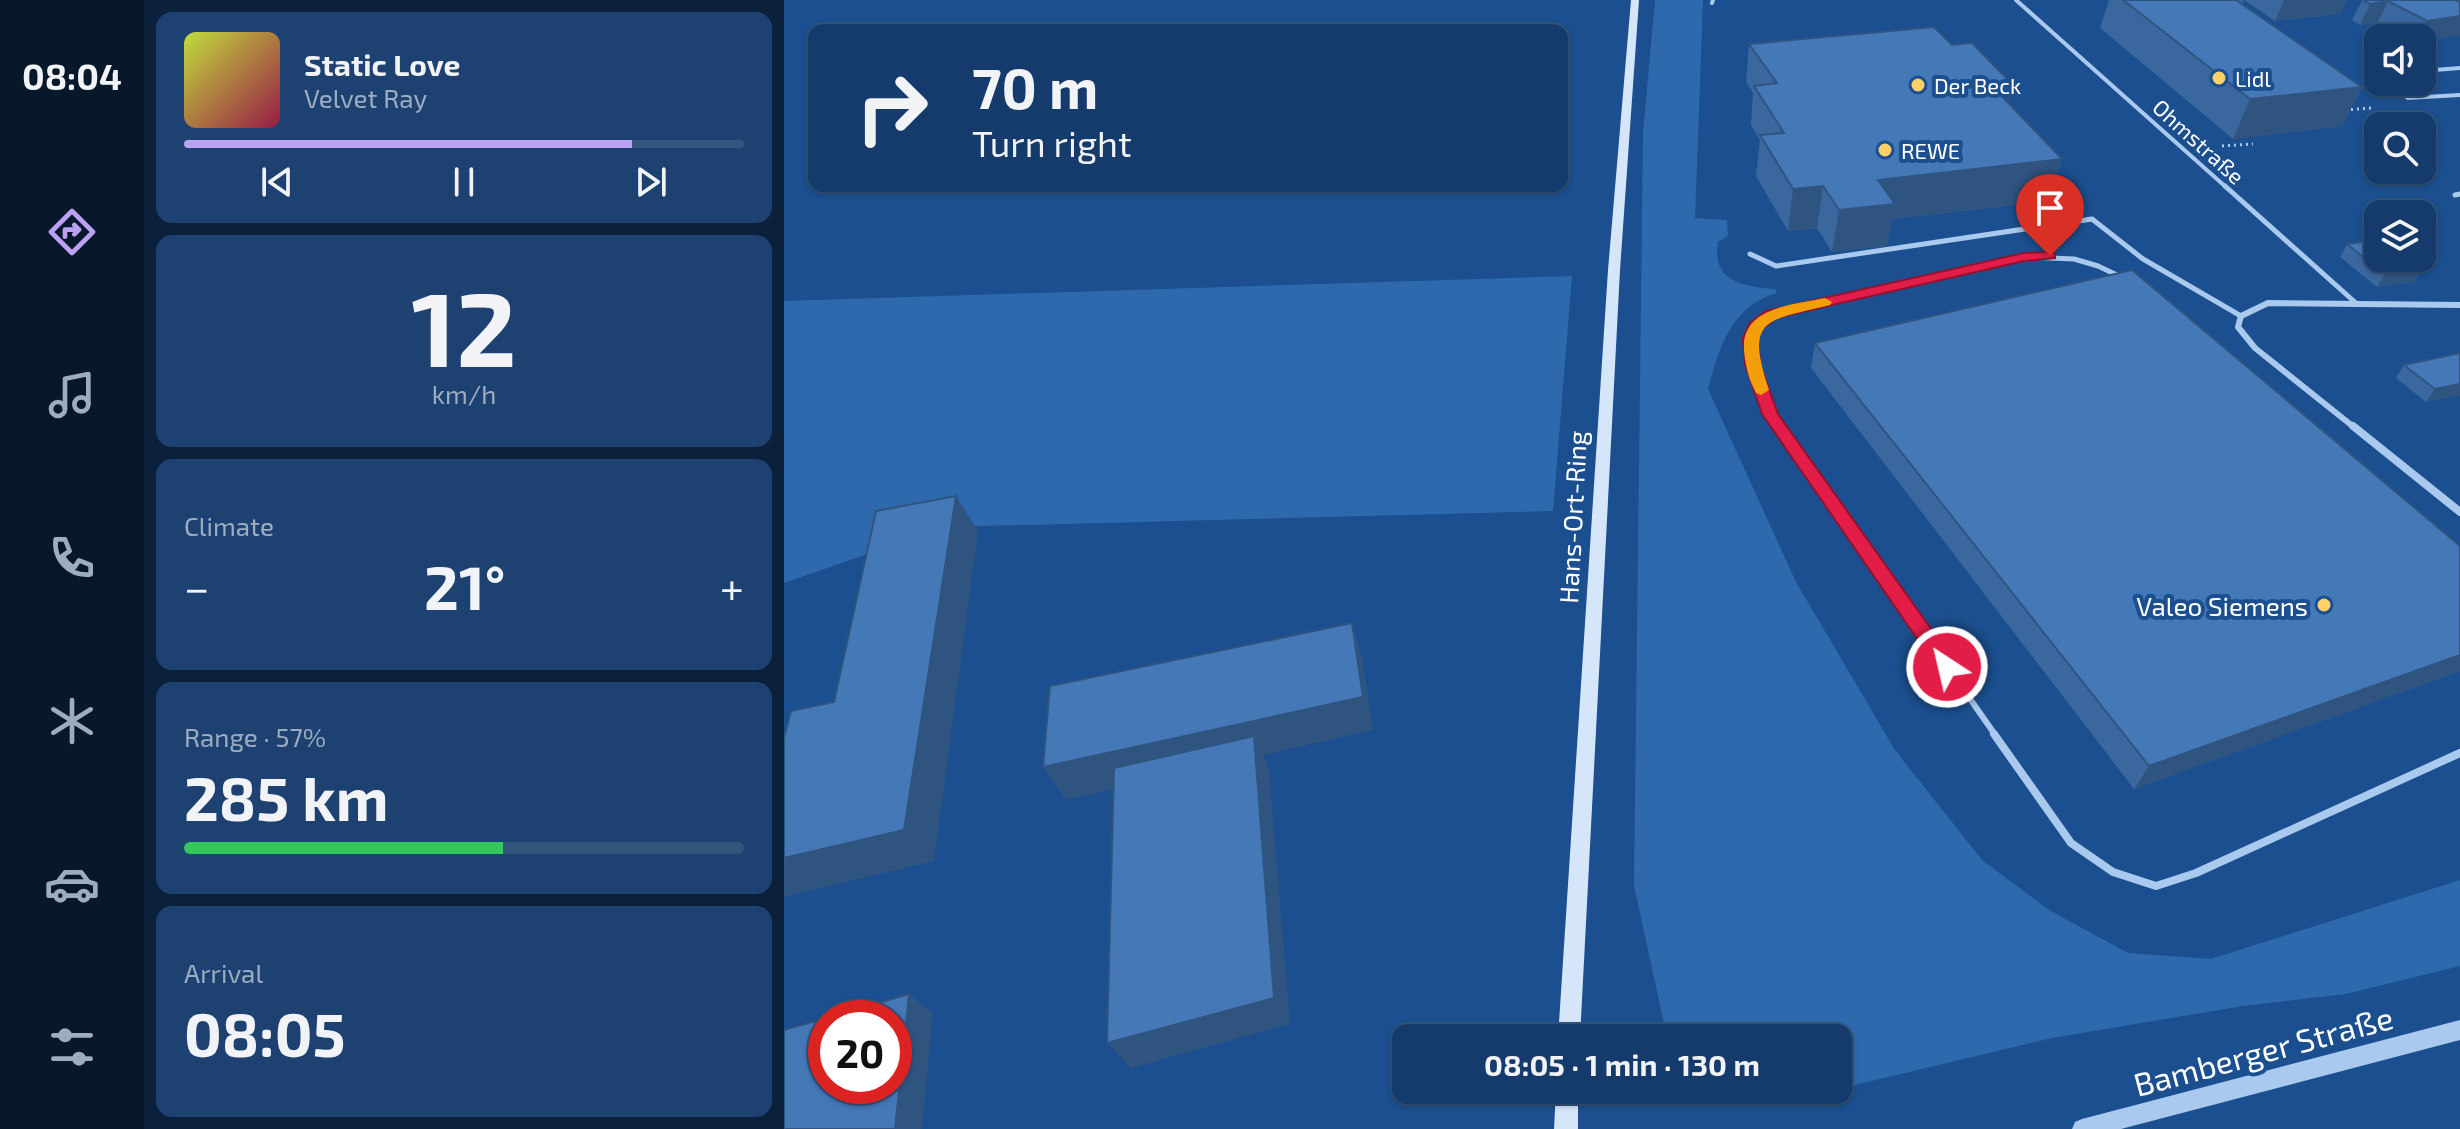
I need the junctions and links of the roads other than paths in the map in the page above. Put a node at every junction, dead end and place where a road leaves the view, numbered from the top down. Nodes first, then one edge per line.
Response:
1 (1635, 0) edge
2 (2016, 0) edge
3 (2460, 68) edge
4 (2436, 70) edge
5 (2460, 95) edge
6 (2405, 96) edge
7 (1750, 254) dead end
8 (2124, 279) edge
9 (2460, 305) edge
10 (2360, 306) junction
11 (2241, 316) junction
12 (2460, 512) edge
13 (2460, 753) edge
14 (1570, 1024) edge
15 (2460, 1030) edge
16 (1567, 1104) edge
17 (1566, 1129) edge
18 (2082, 1129) edge

1 - 14 main road, Hans-Ort-Ring
2 - 10 lane, Ohmstraße
3 - 4 lane
5 - 6 lane
7 - 11 lane
8 - 13 lane
9 - 10 street
10 - 11 street
11 - 12 street
15 - 18 street, Bamberger Straße
16 - 17 main road

